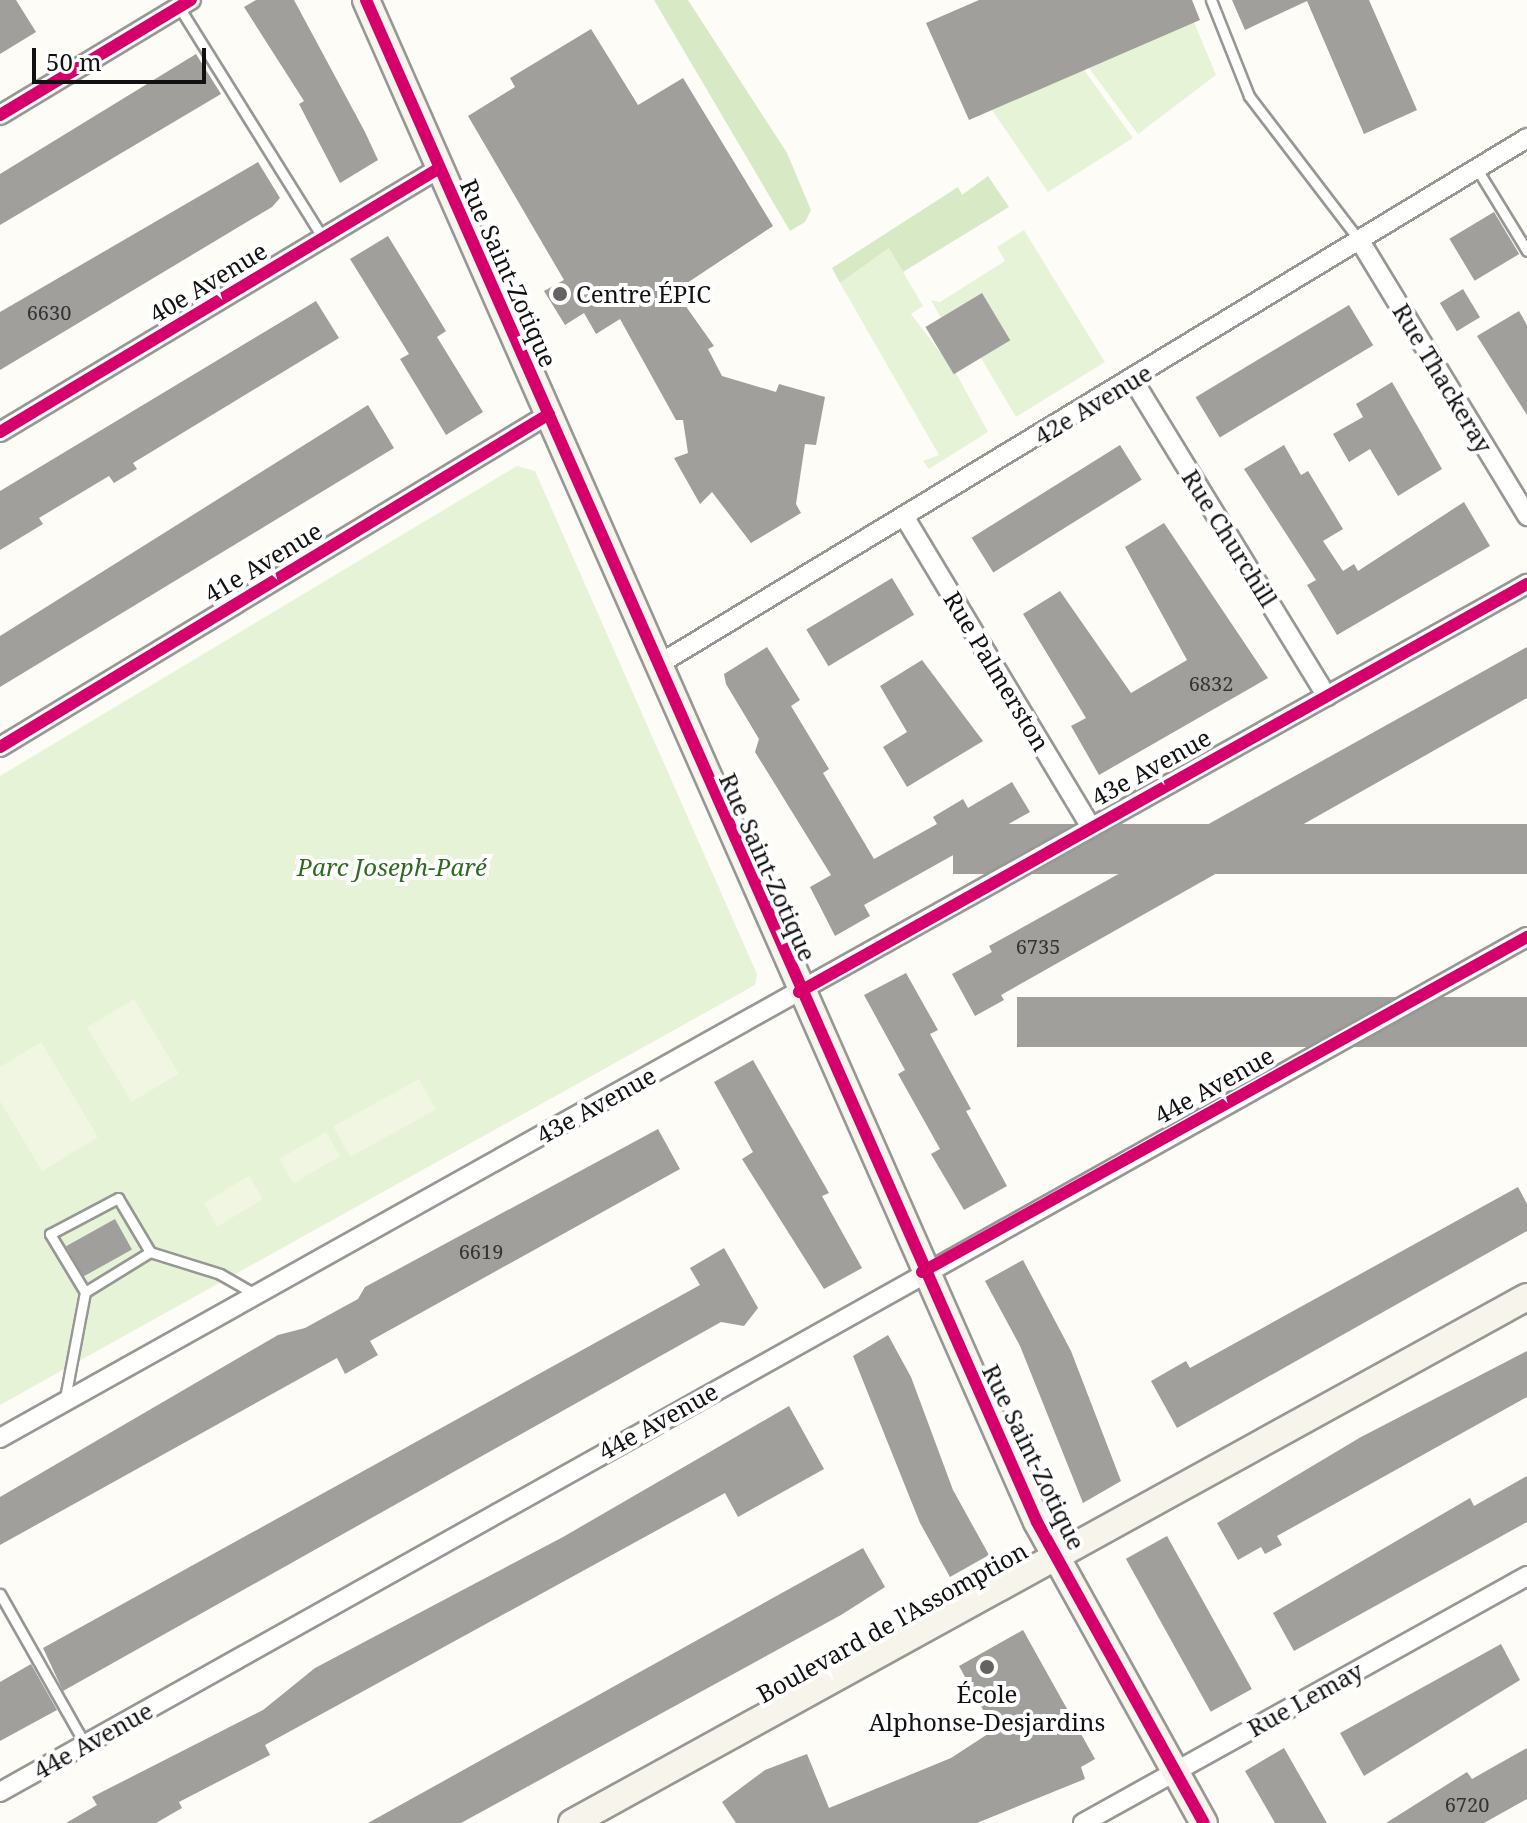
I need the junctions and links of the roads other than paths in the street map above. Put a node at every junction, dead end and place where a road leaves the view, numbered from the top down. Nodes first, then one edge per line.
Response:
1 (366, 0) edge
2 (1211, 0) edge
3 (185, 3) edge
4 (0, 115) edge
5 (1527, 138) edge
6 (438, 169) junction
7 (1477, 169) junction
8 (323, 238) junction
9 (1360, 241) junction
10 (1527, 251) edge
11 (1133, 380) junction
12 (549, 414) junction
13 (0, 432) edge
14 (904, 516) junction
15 (1527, 516) edge
16 (1527, 584) edge
17 (656, 666) junction
18 (1327, 696) junction
19 (0, 747) edge
20 (1090, 826) junction
21 (1527, 937) edge
22 (799, 992) junction
23 (150, 1252) junction
24 (922, 1272) junction
25 (85, 1292) junction
26 (255, 1294) junction
27 (1527, 1297) edge
28 (64, 1401) junction
29 (0, 1438) edge
30 (1057, 1558) junction
31 (1527, 1576) edge
32 (0, 1594) edge
33 (86, 1744) junction
34 (1176, 1771) junction
35 (0, 1792) edge
36 (572, 1823) edge
37 (1083, 1823) edge
38 (1204, 1823) edge

1 - 6 street, Rue Saint-Zotique
2 - 9 lane
3 - 4 street
3 - 8 lane
5 - 7 street, 42e Avenue
6 - 8 street, 40e Avenue
6 - 12 street, Rue Saint-Zotique
7 - 9 street, 42e Avenue
7 - 10 lane
8 - 13 street, 40e Avenue
9 - 11 street, 42e Avenue
9 - 15 street, Rue Thackeray
11 - 14 street, 42e Avenue
11 - 18 street, Rue Churchill
12 - 17 street, Rue Saint-Zotique
12 - 19 street, 41e Avenue
14 - 17 street, 42e Avenue
14 - 20 street, Rue Palmerston
16 - 18 street, 43e Avenue
17 - 22 street, Rue Saint-Zotique
18 - 20 street, 43e Avenue
20 - 22 street, 43e Avenue
21 - 24 street, 44e Avenue
22 - 24 street, Rue Saint-Zotique
22 - 26 street, 43e Avenue
23 - 25 lane
23 - 25 lane
23 - 26 lane
24 - 30 street, Rue Saint-Zotique
24 - 33 street, 44e Avenue
25 - 28 lane
26 - 28 street, 43e Avenue
27 - 30 street, Boulevard de l'Assomption
28 - 29 street, 43e Avenue
30 - 34 street, Rue Saint-Zotique
30 - 36 street, Boulevard de l'Assomption
31 - 34 street, Rue Lemay
32 - 33 lane
33 - 35 street, 44e Avenue
34 - 37 street, Rue Lemay
34 - 38 street, Rue Saint-Zotique

